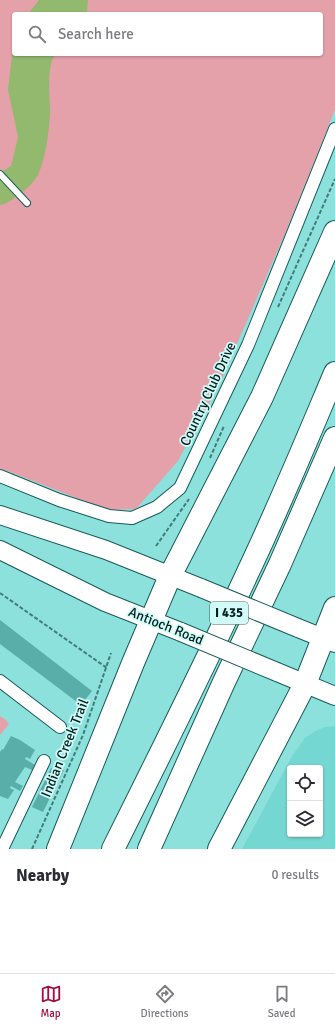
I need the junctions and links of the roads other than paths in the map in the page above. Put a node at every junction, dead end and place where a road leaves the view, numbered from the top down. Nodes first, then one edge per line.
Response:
1 (335, 130) edge
2 (0, 174) edge
3 (27, 203) dead end
4 (335, 232) edge
5 (335, 373) edge
6 (335, 438) edge
7 (0, 476) edge
8 (0, 515) edge
9 (0, 550) edge
10 (170, 576) junction
11 (335, 608) edge
12 (151, 620) junction
13 (330, 641) edge
14 (0, 681) edge
15 (305, 684) junction
16 (335, 696) edge
17 (60, 727) dead end
18 (44, 762) dead end
19 (2, 849) edge
20 (58, 849) edge
21 (113, 849) edge
22 (149, 849) edge
23 (218, 849) edge

1 - 7 street, Country Club Drive
2 - 3 lane
4 - 10 highway
5 - 21 highway, I 435
6 - 22 highway, I 435
8 - 10 main road
9 - 12 main road, Antioch Road
10 - 12 highway
10 - 13 main road, bridge
11 - 13 highway
12 - 15 main road, Antioch Road, bridge
12 - 20 highway
13 - 15 highway
14 - 17 street
15 - 16 main road, Antioch Road
15 - 23 highway
18 - 19 street

